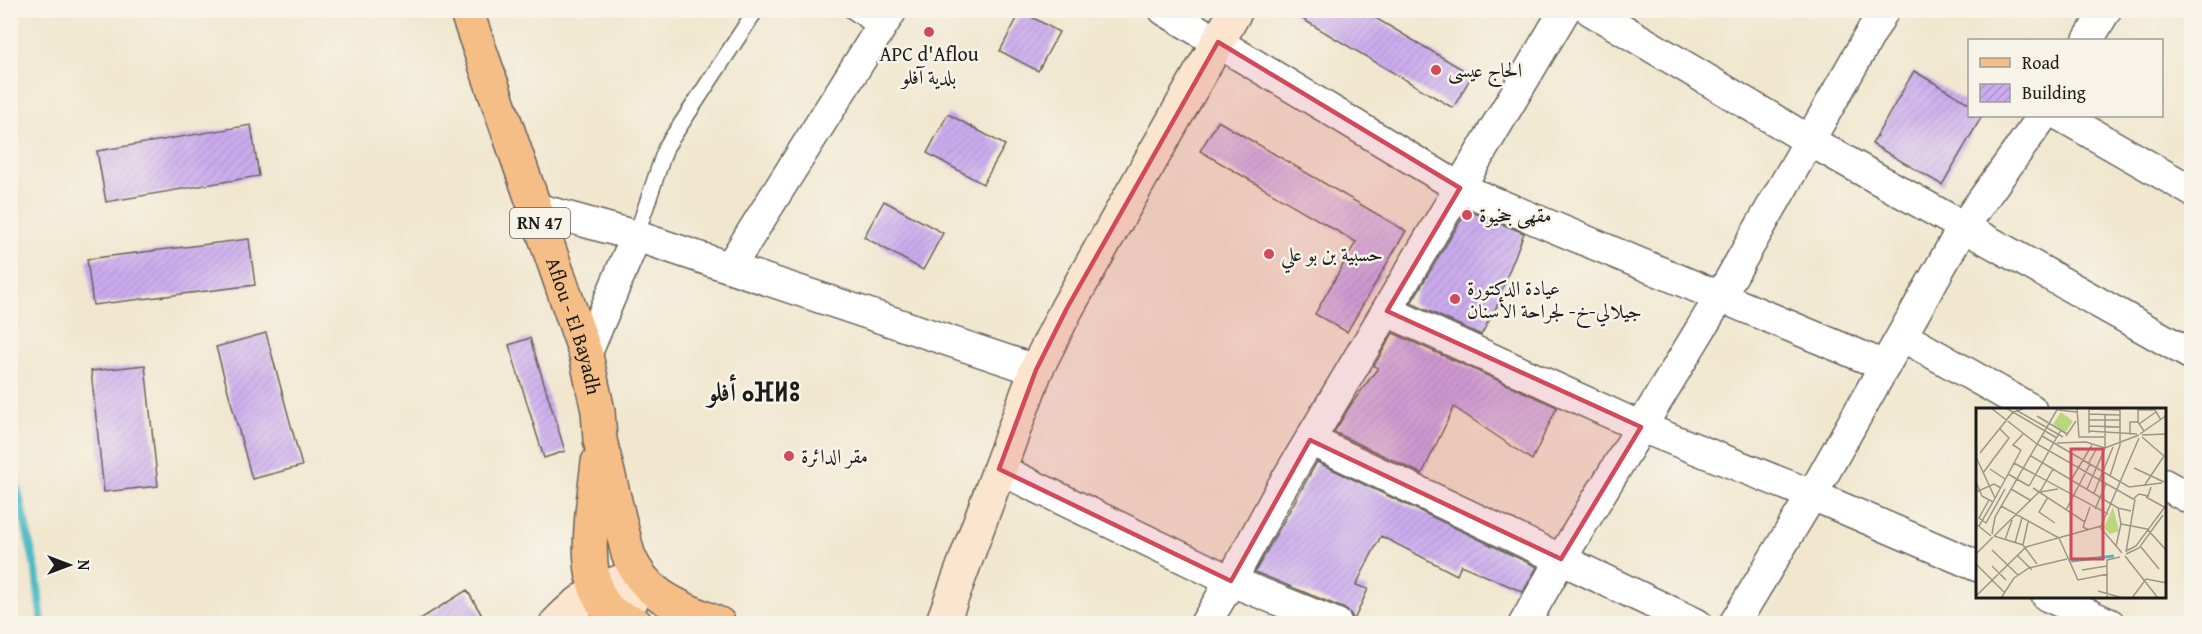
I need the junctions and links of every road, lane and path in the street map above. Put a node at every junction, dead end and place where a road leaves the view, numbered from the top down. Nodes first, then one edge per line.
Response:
1 (466, 10) edge
2 (756, 10) edge
3 (851, 10) edge
4 (1164, 10) edge
5 (1236, 10) edge
6 (1565, 10) edge
7 (1590, 10) edge
8 (1884, 10) edge
9 (2106, 10) edge
10 (886, 20) edge
11 (2089, 39) edge
12 (1218, 42) junction
13 (2042, 117) edge
14 (2063, 117) edge
15 (1810, 141) junction
16 (1460, 188) junction
17 (2192, 191) edge
18 (535, 208) junction
19 (1963, 227) junction
20 (636, 236) junction
21 (730, 267) junction
22 (1720, 297) junction
23 (1387, 311) junction
24 (1902, 336) junction
25 (586, 355) junction
26 (2192, 355) edge
27 (1885, 366) junction
28 (1036, 370) junction
29 (2029, 408) edge
30 (1641, 427) junction
31 (600, 440) junction
32 (1310, 440) junction
33 (999, 469) junction
34 (2166, 485) edge
35 (1812, 495) junction
36 (2192, 500) edge
37 (1561, 559) junction
38 (1976, 566) edge
39 (639, 576) junction
40 (1231, 580) junction
41 (597, 590) junction
42 (2049, 598) edge
43 (623, 622) edge
44 (556, 624) edge
45 (719, 624) edge
46 (942, 624) edge
47 (1205, 624) edge
48 (1338, 624) edge
49 (1524, 624) edge
50 (1697, 624) edge
51 (1734, 624) edge
52 (2110, 624) edge

1 - 18 main road, Aflou - El Bayadh / RN 47
2 - 20 lane
3 - 10 lane
4 - 12 street
5 - 12 street
6 - 16 street
7 - 15 street
8 - 15 street
9 - 11 street
10 - 21 street
12 - 16 street
12 - 28 street
13 - 19 street
14 - 17 street
15 - 19 street
15 - 22 street
16 - 22 street
16 - 23 street
18 - 20 street
18 - 25 main road, Aflou - El Bayadh / RN 47
19 - 24 street
19 - 26 street
20 - 21 street
20 - 25 street
21 - 28 street
22 - 27 street
22 - 30 street
23 - 30 street
23 - 32 street
24 - 27 street
24 - 29 street
25 - 31 main road, Aflou - El Bayadh / RN 47
27 - 35 street
28 - 33 street
30 - 35 street
30 - 37 street
31 - 39 main road, Aflou - El Bayadh / RN 47
31 - 41 main road, Aflou - El Bayadh / RN 47
32 - 37 street
32 - 40 street
33 - 40 street
33 - 46 street
34 - 36 street
35 - 38 street
35 - 51 street
37 - 49 street
37 - 50 street
39 - 41 street
39 - 43 street
39 - 45 main road, Aflou - El Bayadh / RN 47
40 - 47 street
40 - 48 street
41 - 43 main road, Aflou - El Bayadh / RN 47
41 - 44 street
42 - 52 street

